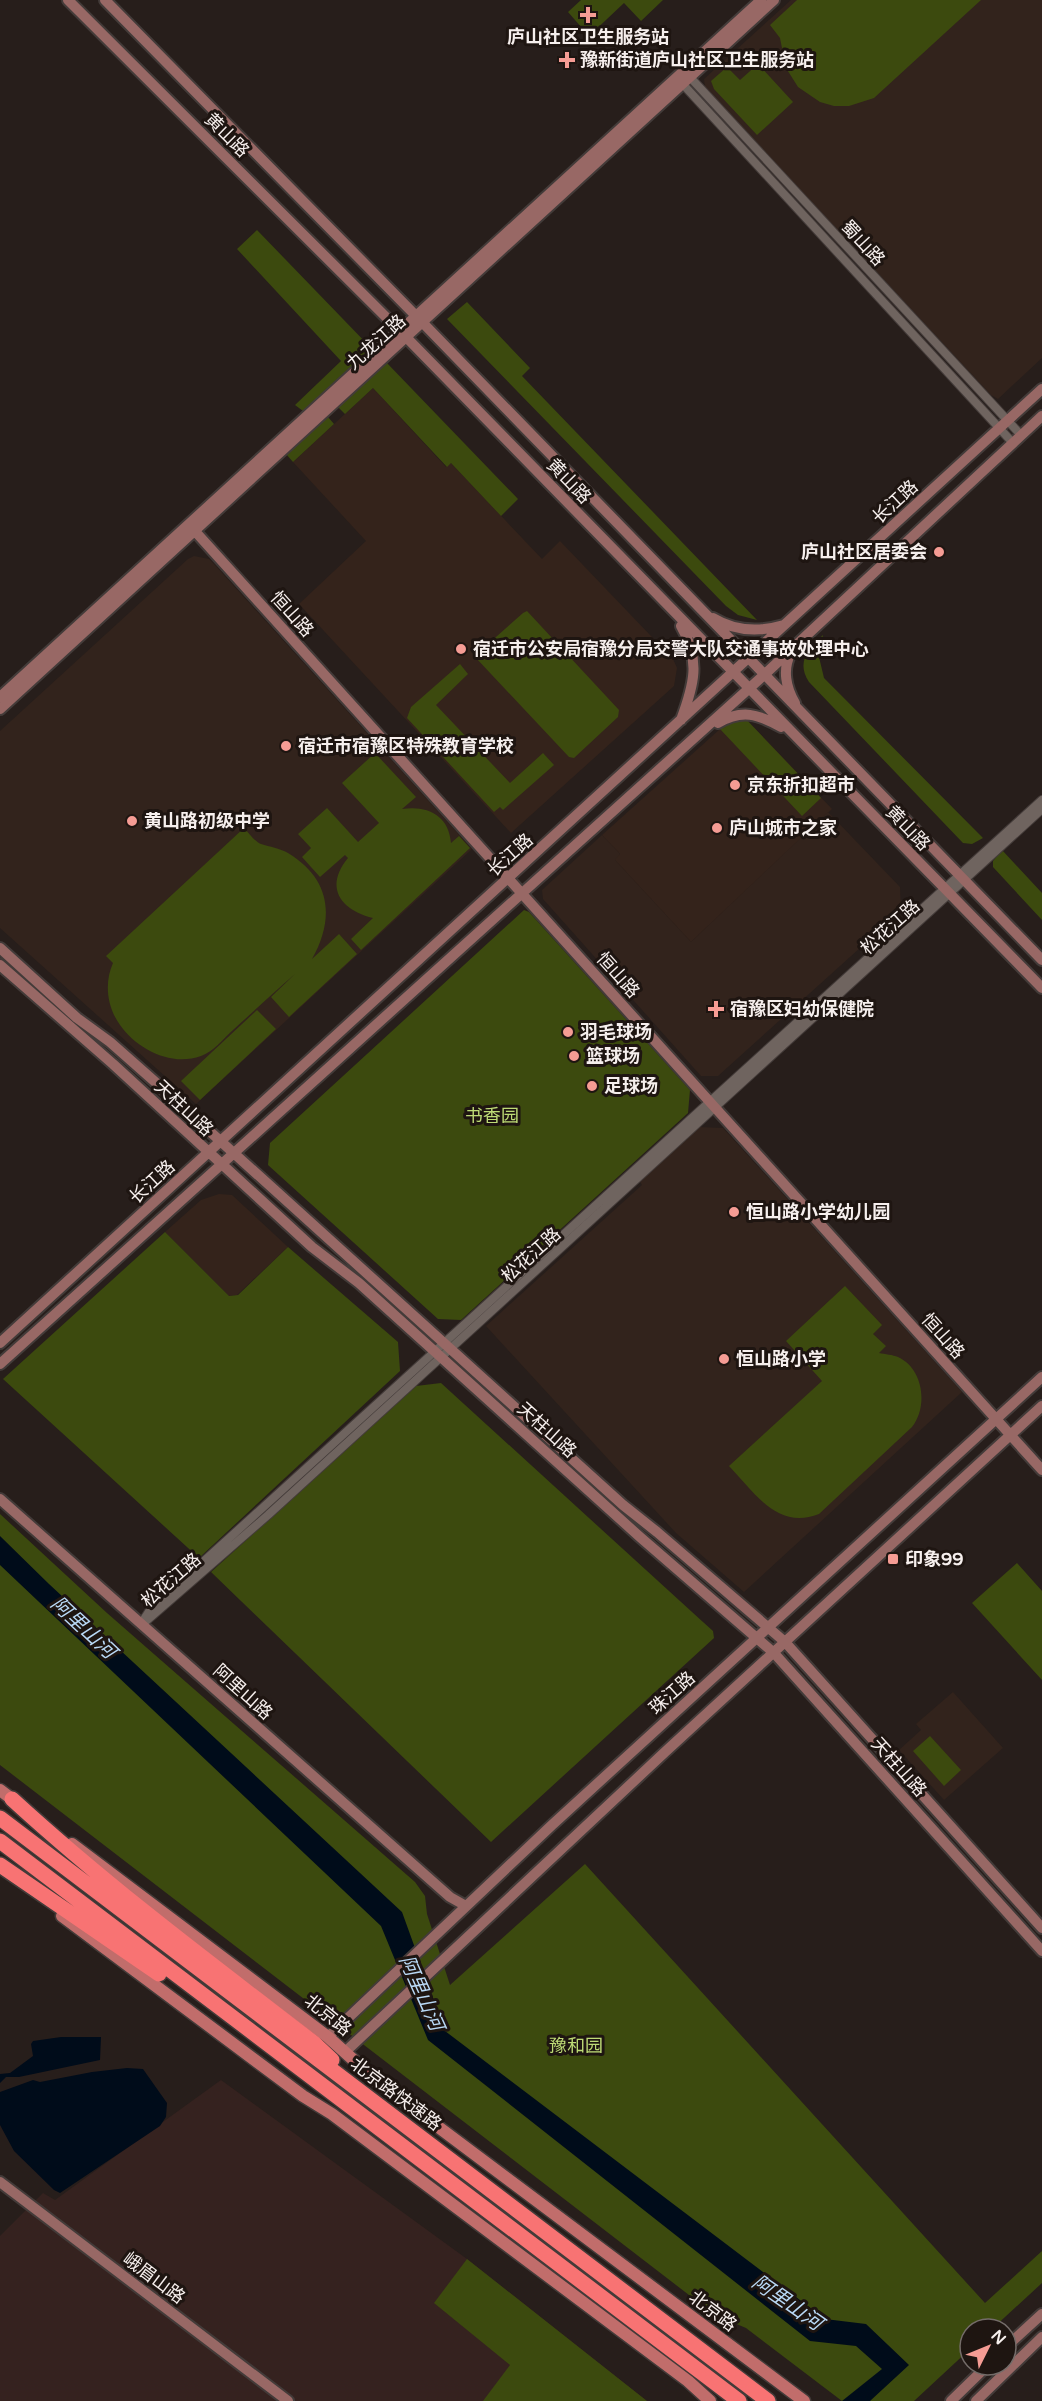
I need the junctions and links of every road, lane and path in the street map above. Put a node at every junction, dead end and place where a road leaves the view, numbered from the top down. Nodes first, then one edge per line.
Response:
1 (68, 0) edge
2 (105, 0) edge
3 (761, 0) edge
4 (774, 0) edge
5 (683, 77) junction
6 (419, 319) junction
7 (403, 334) junction
8 (1042, 389) edge
9 (1042, 416) edge
10 (1003, 425) junction
11 (1017, 439) junction
12 (196, 527) junction
13 (672, 610) junction
14 (702, 612) junction
15 (788, 624) junction
16 (797, 644) junction
17 (748, 660) junction
18 (733, 674) junction
19 (764, 675) junction
20 (748, 689) junction
21 (0, 697) edge
22 (0, 709) edge
23 (802, 714) junction
24 (681, 721) junction
25 (702, 731) junction
26 (791, 732) junction
27 (1042, 800) edge
28 (1042, 809) edge
29 (511, 877) junction
30 (962, 878) junction
31 (947, 891) junction
32 (524, 892) junction
33 (0, 948) edge
34 (1042, 960) edge
35 (0, 965) edge
36 (1042, 988) edge
37 (715, 1103) junction
38 (220, 1142) junction
39 (208, 1153) junction
40 (234, 1154) junction
41 (222, 1165) junction
42 (0, 1343) edge
43 (443, 1351) junction
44 (0, 1365) edge
45 (1042, 1377) edge
46 (1042, 1406) edge
47 (998, 1417) junction
48 (1013, 1433) junction
49 (1042, 1460) edge
50 (1042, 1470) edge
51 (910, 1497) junction
52 (0, 1498) edge
53 (925, 1513) junction
54 (141, 1624) junction
55 (768, 1627) junction
56 (755, 1639) junction
57 (785, 1642) junction
58 (774, 1653) junction
59 (6, 1794) edge
60 (0, 1818) edge
61 (0, 1841) edge
62 (0, 1866) edge
63 (466, 1906) junction
64 (1042, 1928) edge
65 (1042, 1951) edge
66 (328, 2037) junction
67 (345, 2052) junction
68 (328, 2090) junction
69 (374, 2102) junction
70 (3, 2189) edge
71 (1042, 2313) edge
72 (1018, 2336) edge
73 (1042, 2337) edge
74 (976, 2377) edge
75 (283, 2400) edge
76 (710, 2401) edge
77 (739, 2401) edge
78 (768, 2401) edge
79 (804, 2401) edge
80 (951, 2401) edge
81 (976, 2401) edge

1 - 7 street, 黄山路
2 - 6 street, 黄山路
3 - 5 street, 九龙江路
4 - 5 street, 九龙江路
5 - 6 street, 九龙江路
5 - 10 street, 蜀山路
6 - 7 street, 九龙江路
6 - 14 street, 黄山路
7 - 12 street, 九龙江路
7 - 13 street, 黄山路
7 - 21 street, 九龙江路
8 - 10 street, 长江路
9 - 11 street, 长江路
10 - 11 street, 蜀山路
10 - 15 street, 长江路
11 - 16 street, 长江路
12 - 22 street, 九龙江路
12 - 29 street, 恒山路
13 - 18 street, 黄山路
13 - 24 street
14 - 15 street
14 - 17 street, 黄山路
15 - 17 street, 长江路
16 - 19 street, 长江路
16 - 23 street
17 - 18 street, 长江路
17 - 19 street, 黄山路
18 - 20 street, 黄山路
18 - 24 street, 长江路
19 - 20 street, 长江路
19 - 23 street, 黄山路
20 - 25 street, 长江路
20 - 26 street, 黄山路
23 - 30 street, 黄山路
24 - 29 street, 长江路
25 - 26 street
25 - 32 street, 长江路
26 - 31 street, 黄山路
27 - 30 street, 松花江路
28 - 30 street, 松花江路
29 - 32 street, 恒山路
29 - 38 street, 长江路
30 - 31 street, 松花江路
30 - 34 street, 黄山路
31 - 36 street, 黄山路
31 - 37 street, 松花江路
32 - 37 street, 恒山路
32 - 40 street, 长江路
33 - 38 street, 天柱山路
35 - 39 street, 天柱山路
37 - 43 street, 松花江路
37 - 47 street, 恒山路
38 - 39 street, 长江路
38 - 40 street, 天柱山路
39 - 41 street, 天柱山路
39 - 42 street, 长江路
40 - 41 street, 长江路
40 - 43 street, 天柱山路
41 - 43 street, 天柱山路
41 - 44 street, 长江路
43 - 54 street, 松花江路
43 - 55 street, 天柱山路
43 - 56 street, 天柱山路
45 - 47 street, 珠江路
46 - 48 street
47 - 48 street, 恒山路
47 - 51 street, 珠江路
48 - 49 street, 恒山路
48 - 50 street, 恒山路
48 - 53 street
51 - 53 street
51 - 55 street, 珠江路
52 - 54 street, 阿里山路
53 - 57 street
54 - 63 street, 阿里山路
55 - 56 street, 珠江路
55 - 57 street, 天柱山路
56 - 58 street, 天柱山路
56 - 63 street, 珠江路
57 - 58 street
57 - 64 street, 天柱山路
58 - 65 street, 天柱山路
58 - 67 street
59 - 66 main road, 北京路
59 - 69 highway
60 - 69 highway, 北京路快速路
61 - 68 highway, 北京路快速路
62 - 68 highway
62 - 76 main road
63 - 66 street, 珠江路
66 - 67 main road, 北京路
67 - 79 main road, 北京路
68 - 77 highway, 北京路快速路
69 - 78 highway, 北京路快速路
70 - 75 street, 峨眉山路
71 - 72 street
73 - 81 street
74 - 80 street

